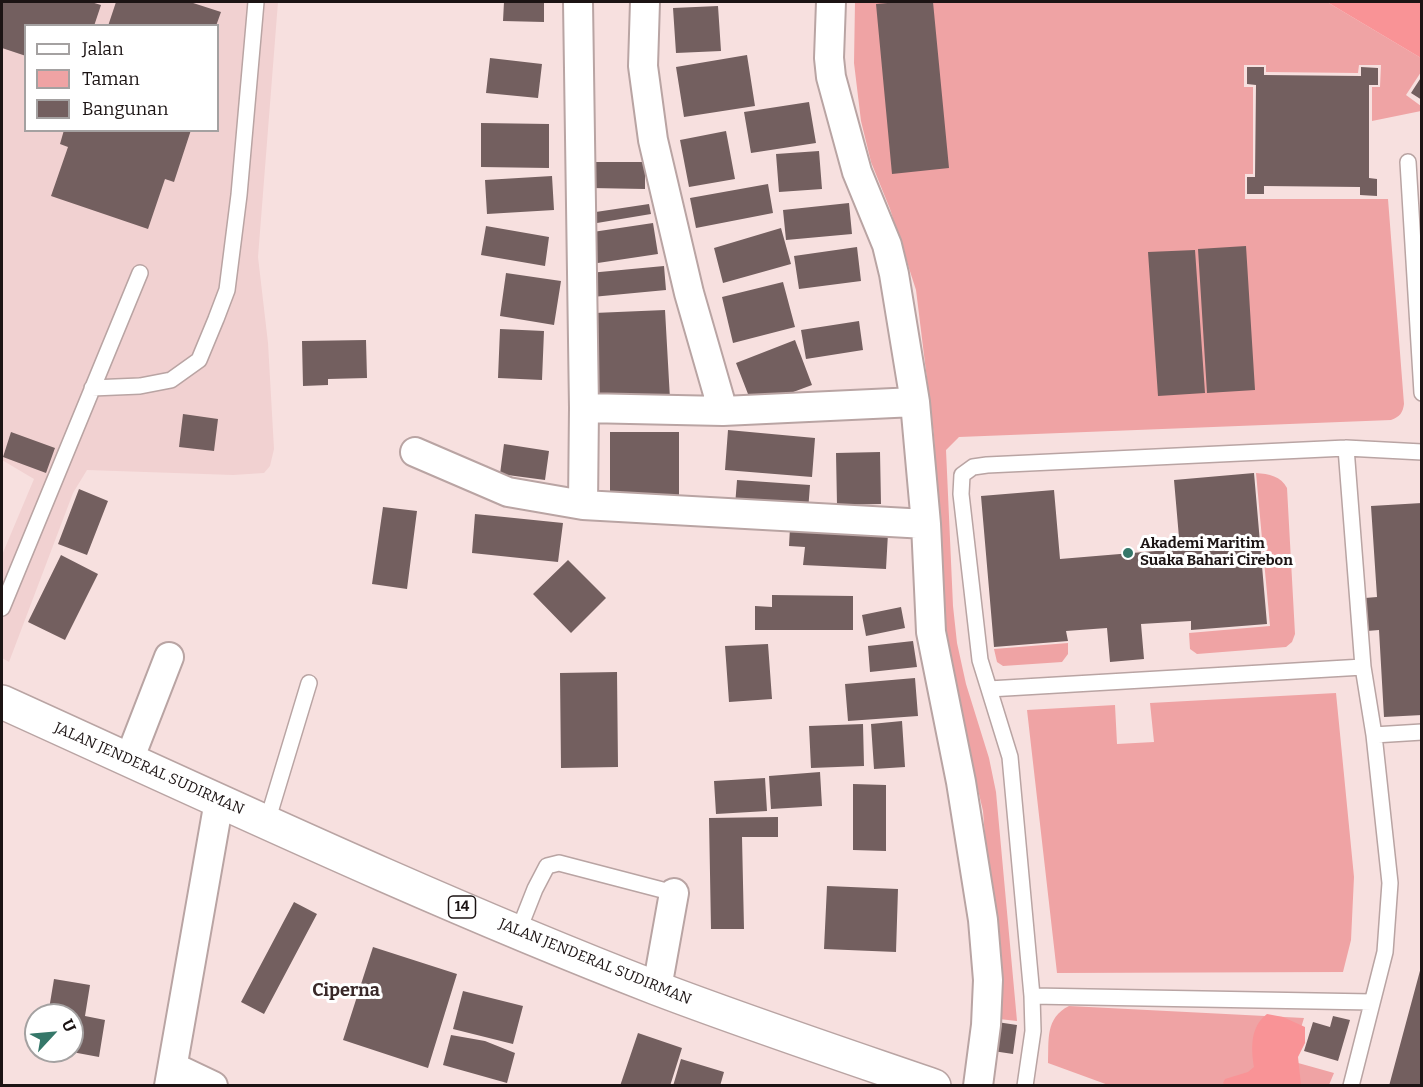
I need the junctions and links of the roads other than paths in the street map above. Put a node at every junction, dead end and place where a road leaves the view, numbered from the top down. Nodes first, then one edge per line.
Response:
1 (256, 2) edge
2 (578, 2) edge
3 (645, 2) edge
4 (831, 2) edge
5 (1408, 162) dead end
6 (140, 273) dead end
7 (92, 388) junction
8 (1422, 393) edge
9 (915, 402) junction
10 (584, 408) junction
11 (723, 411) junction
12 (1346, 448) junction
13 (415, 452) dead end
14 (1422, 452) edge
15 (583, 505) junction
16 (926, 524) junction
17 (2, 608) edge
18 (169, 657) dead end
19 (1363, 667) junction
20 (309, 683) dead end
21 (988, 689) junction
22 (2, 702) edge
23 (1422, 732) edge
24 (1374, 735) junction
25 (129, 760) junction
26 (219, 801) junction
27 (267, 822) junction
28 (674, 893) joint
29 (518, 932) junction
30 (657, 988) junction
31 (1032, 996) junction
32 (1372, 1002) junction
33 (171, 1076) edge
34 (930, 1085) edge
35 (213, 1086) edge
36 (978, 1086) edge
37 (1024, 1086) edge
38 (1351, 1086) edge

1 - 7 lane
2 - 10 street
3 - 11 street
4 - 9 street
5 - 8 lane
6 - 7 lane
7 - 17 lane
9 - 11 street
9 - 16 street
10 - 11 street
10 - 15 street
12 - 14 lane
12 - 19 lane
12 - 21 lane
13 - 15 street
15 - 16 street
16 - 36 street
18 - 25 street
19 - 21 lane
19 - 24 lane
20 - 27 lane
21 - 31 lane
22 - 25 highway, JALAN JENDERAL SUDIRMAN / 14
23 - 24 lane
24 - 32 lane
25 - 26 highway, JALAN JENDERAL SUDIRMAN / 14
26 - 27 highway, JALAN JENDERAL SUDIRMAN / 14
26 - 33 street
27 - 29 highway, JALAN JENDERAL SUDIRMAN / 14
28 - 29 lane
28 - 30 street
29 - 30 highway, JALAN JENDERAL SUDIRMAN / 14
30 - 34 highway, JALAN JENDERAL SUDIRMAN / 14
31 - 32 lane
31 - 37 lane
32 - 38 lane
33 - 35 street

